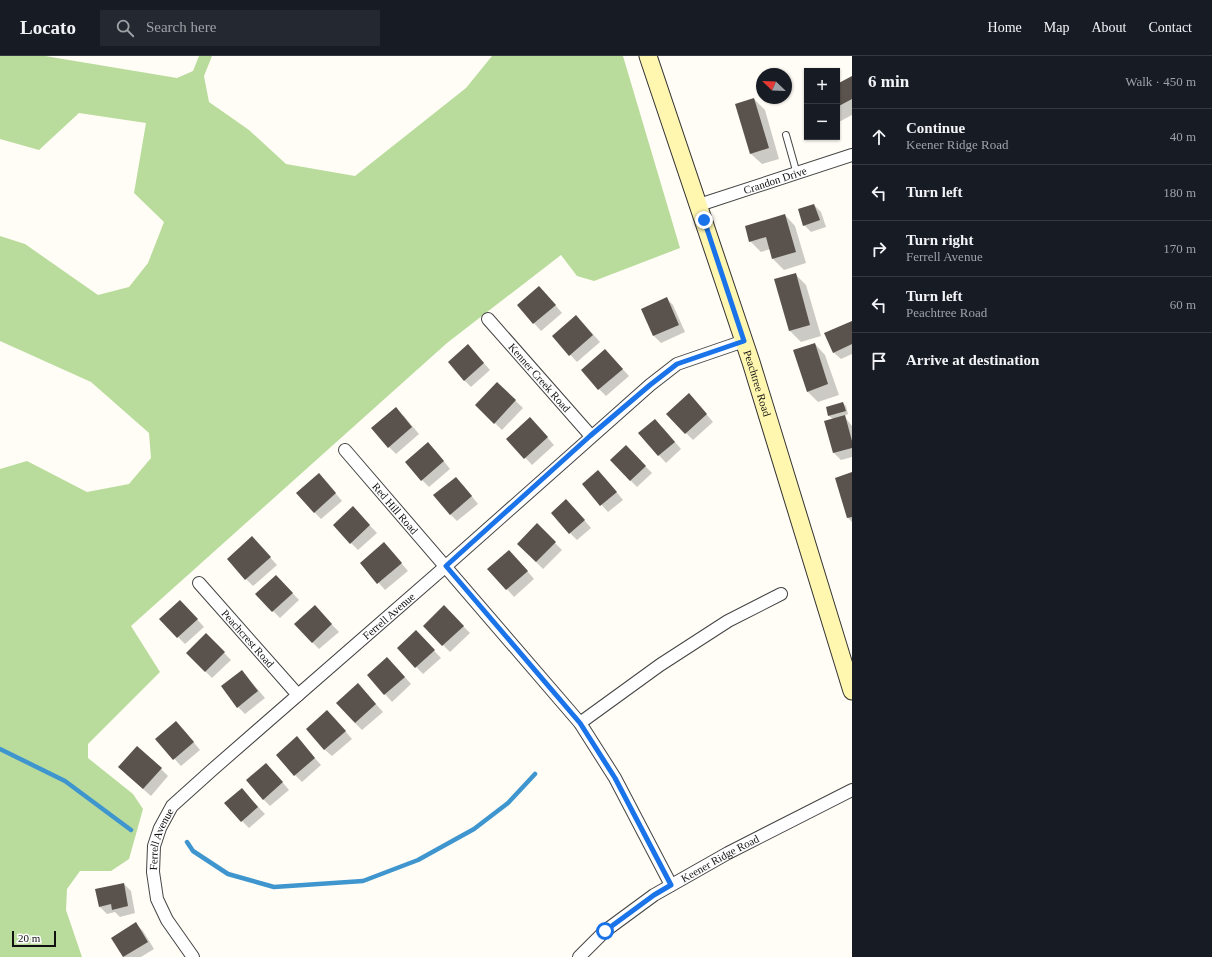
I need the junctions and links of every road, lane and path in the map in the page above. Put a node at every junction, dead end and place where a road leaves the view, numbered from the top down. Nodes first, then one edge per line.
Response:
1 (648, 56) edge
2 (786, 135) dead end
3 (852, 155) edge
4 (797, 174) junction
5 (699, 205) junction
6 (488, 319) dead end
7 (744, 341) junction
8 (590, 436) junction
9 (345, 450) dead end
10 (446, 566) junction
11 (199, 582) dead end
12 (781, 594) dead end
13 (852, 691) edge
14 (298, 695) junction
15 (580, 723) junction
16 (852, 790) edge
17 (671, 885) junction
18 (193, 957) edge
19 (580, 957) edge

1 - 5 street, Peachtree Road
2 - 4 lane
3 - 4 street, Crandon Drive
4 - 5 street, Crandon Drive
5 - 7 street, Peachtree Road
6 - 8 street, Kenner Creek Road
7 - 8 street, Ferrell Avenue
7 - 13 street, Peachtree Road
8 - 10 street, Ferrell Avenue
9 - 10 street, Red Hill Road
10 - 14 street, Ferrell Avenue
10 - 15 street, Red Hill Road
11 - 14 street, Peachcrest Road
12 - 15 street
14 - 18 street, Ferrell Avenue
15 - 17 street, Red Hill Road
16 - 17 street, Keener Ridge Road
17 - 19 street, Keener Ridge Road

